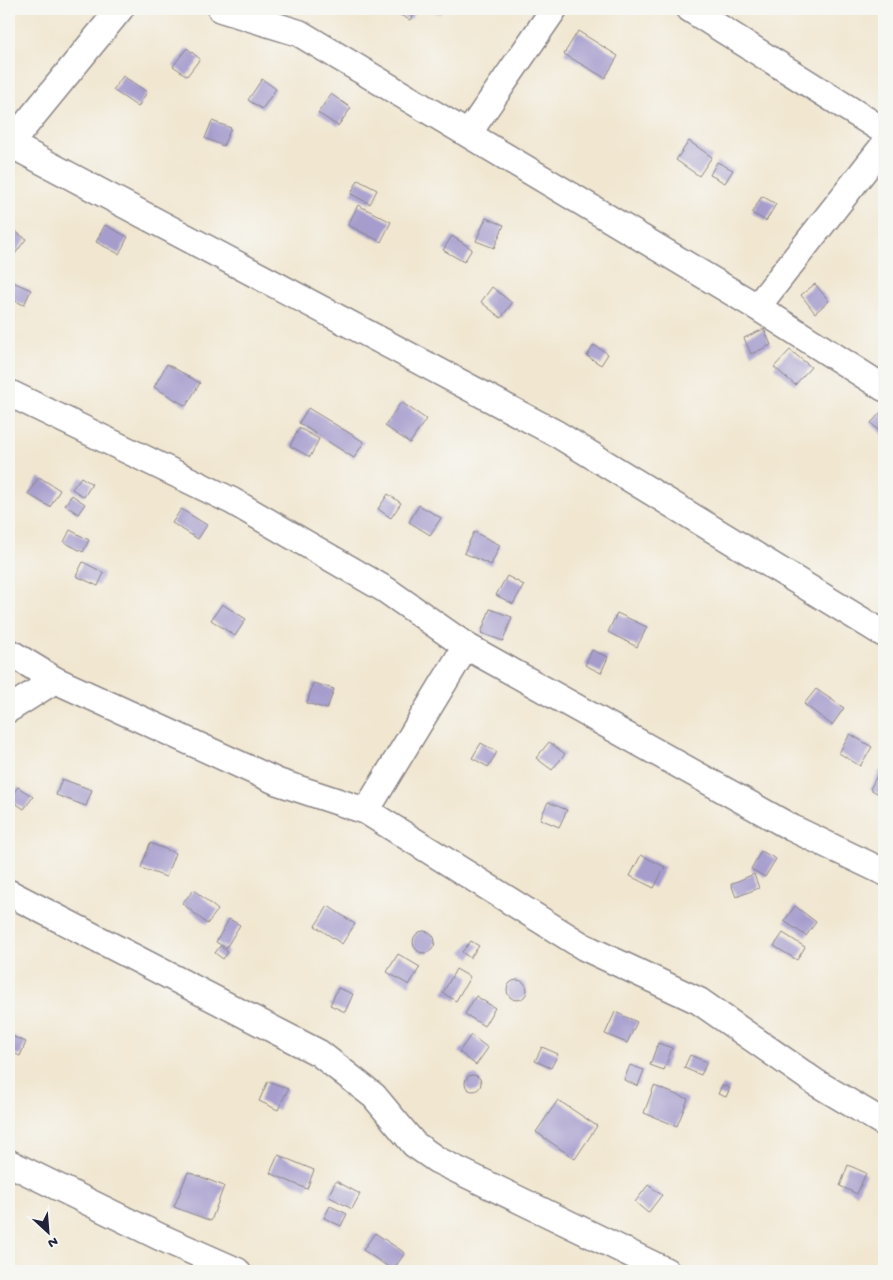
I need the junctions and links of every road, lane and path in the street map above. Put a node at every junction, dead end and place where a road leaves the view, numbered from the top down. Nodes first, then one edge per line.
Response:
1 (120, 9) edge
2 (221, 9) edge
3 (554, 9) edge
4 (690, 9) edge
5 (884, 131) edge
6 (468, 134) junction
7 (9, 145) edge
8 (884, 145) edge
9 (757, 307) junction
10 (884, 388) edge
11 (9, 393) edge
12 (884, 634) edge
13 (466, 646) junction
14 (9, 652) edge
15 (55, 680) junction
16 (9, 709) edge
17 (366, 811) junction
18 (884, 872) edge
19 (9, 893) edge
20 (884, 1123) edge
21 (9, 1163) edge
22 (237, 1271) edge
23 (666, 1271) edge

1 - 7 street
2 - 6 street
3 - 6 street
4 - 5 street
6 - 9 street
7 - 12 street
8 - 9 street
9 - 10 street
11 - 13 street
13 - 17 street
13 - 18 street
14 - 15 street
15 - 16 street
15 - 17 street
17 - 20 street
19 - 23 street
21 - 22 street

